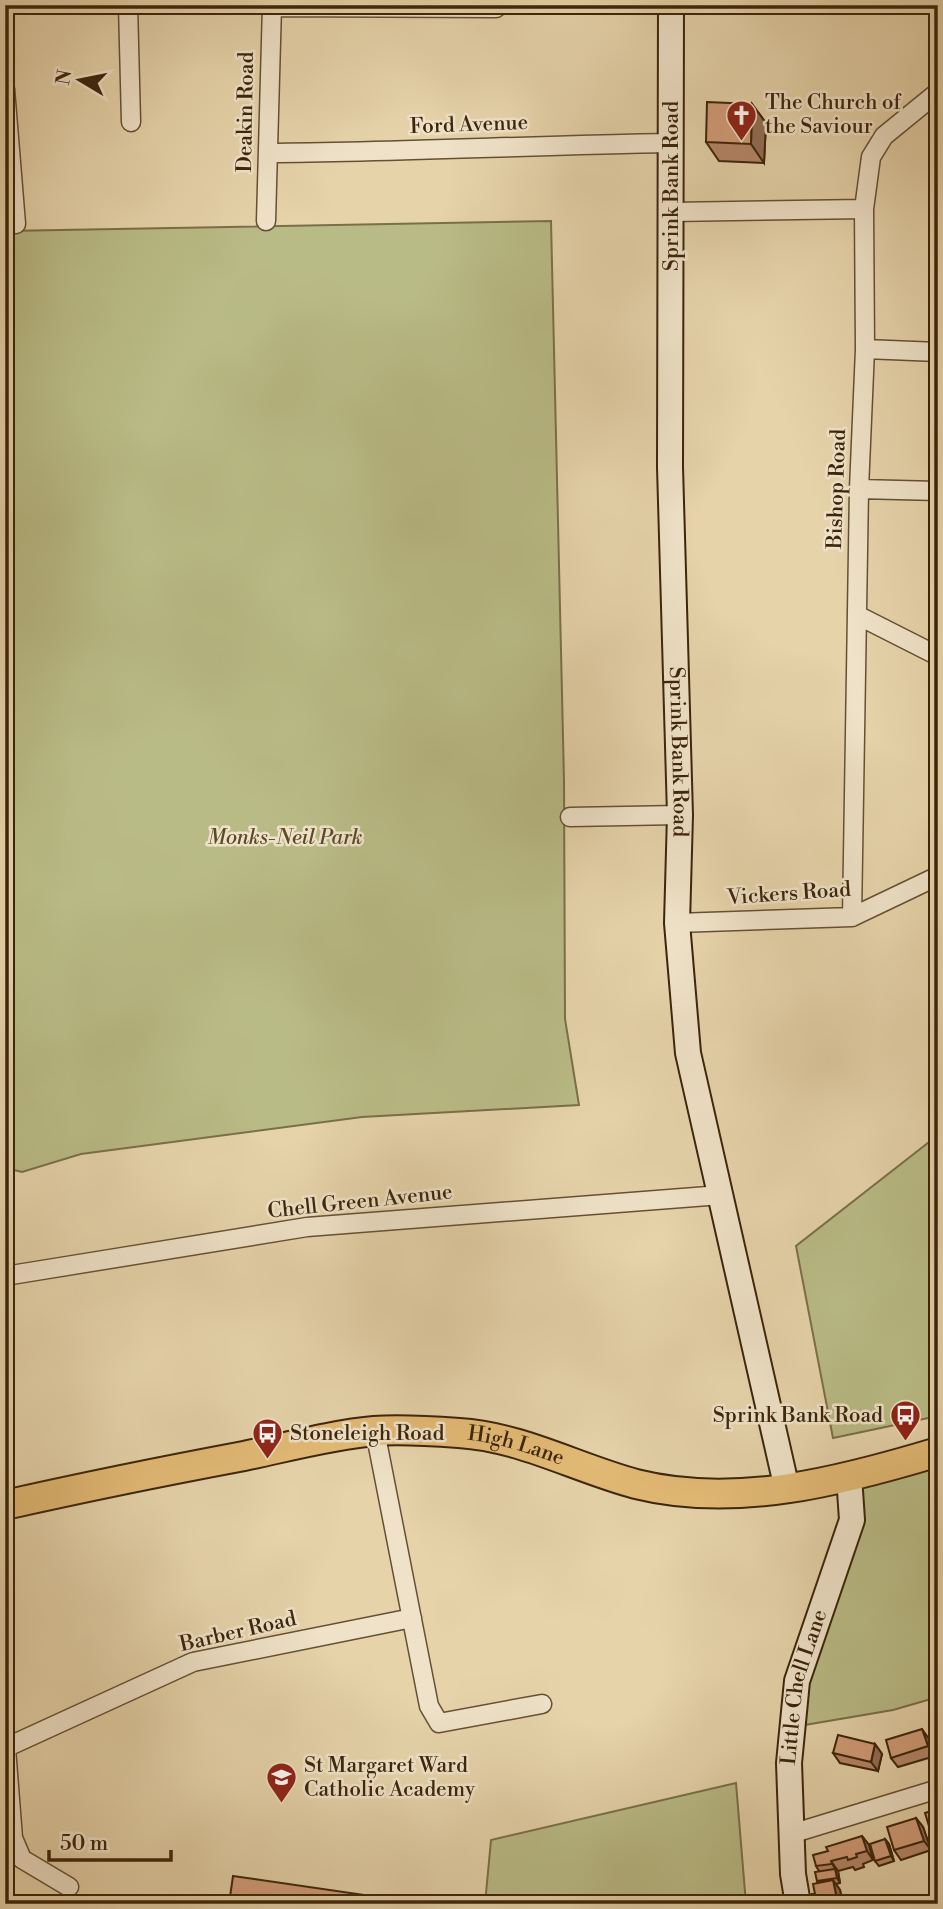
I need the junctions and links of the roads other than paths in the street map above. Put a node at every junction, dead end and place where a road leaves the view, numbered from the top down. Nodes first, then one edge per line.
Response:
1 (128, 5) edge
2 (671, 5) edge
3 (272, 6) edge
4 (496, 8) dead end
5 (5, 89) edge
6 (938, 92) edge
7 (131, 122) dead end
8 (672, 143) junction
9 (268, 153) junction
10 (864, 209) junction
11 (672, 212) junction
12 (266, 221) dead end
13 (16, 223) dead end
14 (865, 349) junction
15 (938, 352) edge
16 (859, 489) junction
17 (938, 491) edge
18 (857, 615) junction
19 (938, 656) edge
20 (680, 815) junction
21 (570, 817) dead end
22 (938, 876) edge
23 (852, 917) junction
24 (677, 923) junction
25 (721, 1195) junction
26 (5, 1276) edge
27 (375, 1431) junction
28 (938, 1452) edge
29 (849, 1476) junction
30 (787, 1489) junction
31 (5, 1505) edge
32 (412, 1618) junction
33 (542, 1704) dead end
34 (6, 1748) edge
35 (938, 1789) edge
36 (791, 1834) junction
37 (69, 1887) dead end
38 (798, 1904) edge

1 - 7 street
2 - 8 street, Sprink Bank Road
3 - 4 street
3 - 9 street, Deakin Road
5 - 13 street
6 - 10 street, Bishop Road
8 - 9 street, Ford Avenue
8 - 11 street, Sprink Bank Road
9 - 12 street, Deakin Road
10 - 11 street
10 - 14 street, Bishop Road
11 - 20 street, Sprink Bank Road
14 - 15 street
14 - 16 street, Bishop Road
16 - 17 street
16 - 18 street, Bishop Road
18 - 19 street
18 - 23 street, Bishop Road
20 - 21 street
20 - 24 street, Sprink Bank Road
22 - 23 street, Vickers Road
23 - 24 street, Vickers Road
24 - 25 street, Sprink Bank Road
25 - 26 street, Chell Green Avenue
25 - 30 street, Sprink Bank Road
27 - 30 main road, High Lane
27 - 31 main road, High Lane
27 - 32 street
28 - 29 main road, High Lane
29 - 30 main road, High Lane
29 - 36 street, Little Chell Lane
32 - 33 street
32 - 34 street, Barber Road
34 - 37 street
35 - 36 street
36 - 38 street, Little Chell Lane

